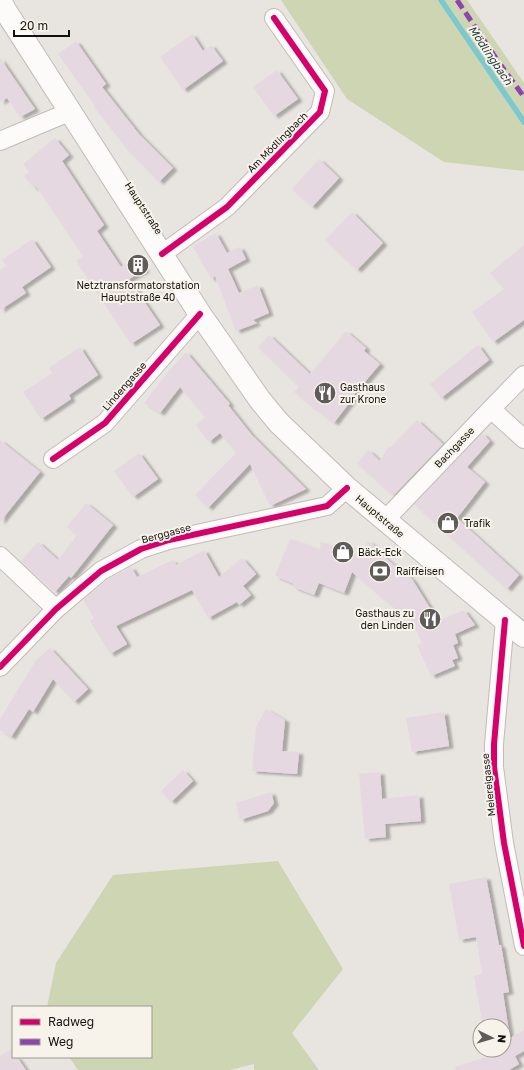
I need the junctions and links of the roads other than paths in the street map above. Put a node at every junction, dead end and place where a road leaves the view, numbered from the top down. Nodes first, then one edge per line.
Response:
1 (0, 0) edge
2 (274, 18) dead end
3 (69, 112) junction
4 (0, 141) edge
5 (162, 254) junction
6 (200, 314) junction
7 (524, 375) edge
8 (490, 409) junction
9 (524, 439) edge
10 (52, 459) dead end
11 (347, 488) junction
12 (385, 520) junction
13 (0, 556) edge
14 (56, 609) junction
15 (505, 620) junction
16 (524, 636) edge
17 (0, 666) edge
18 (524, 946) edge

1 - 3 main road, Hauptstraße
2 - 5 street, Am Mödlingbach
3 - 4 street
3 - 5 main road, Hauptstraße
5 - 6 main road, Hauptstraße
6 - 10 street, Lindengasse
6 - 11 main road, Hauptstraße
7 - 8 street, Bachgasse
8 - 9 street
8 - 12 street, Bachgasse
11 - 12 main road, Hauptstraße
11 - 14 street, Berggasse
12 - 15 main road, Hauptstraße
13 - 14 street
14 - 17 street, Berggasse
15 - 16 main road, Hauptstraße
15 - 18 street, Meiereigasse

